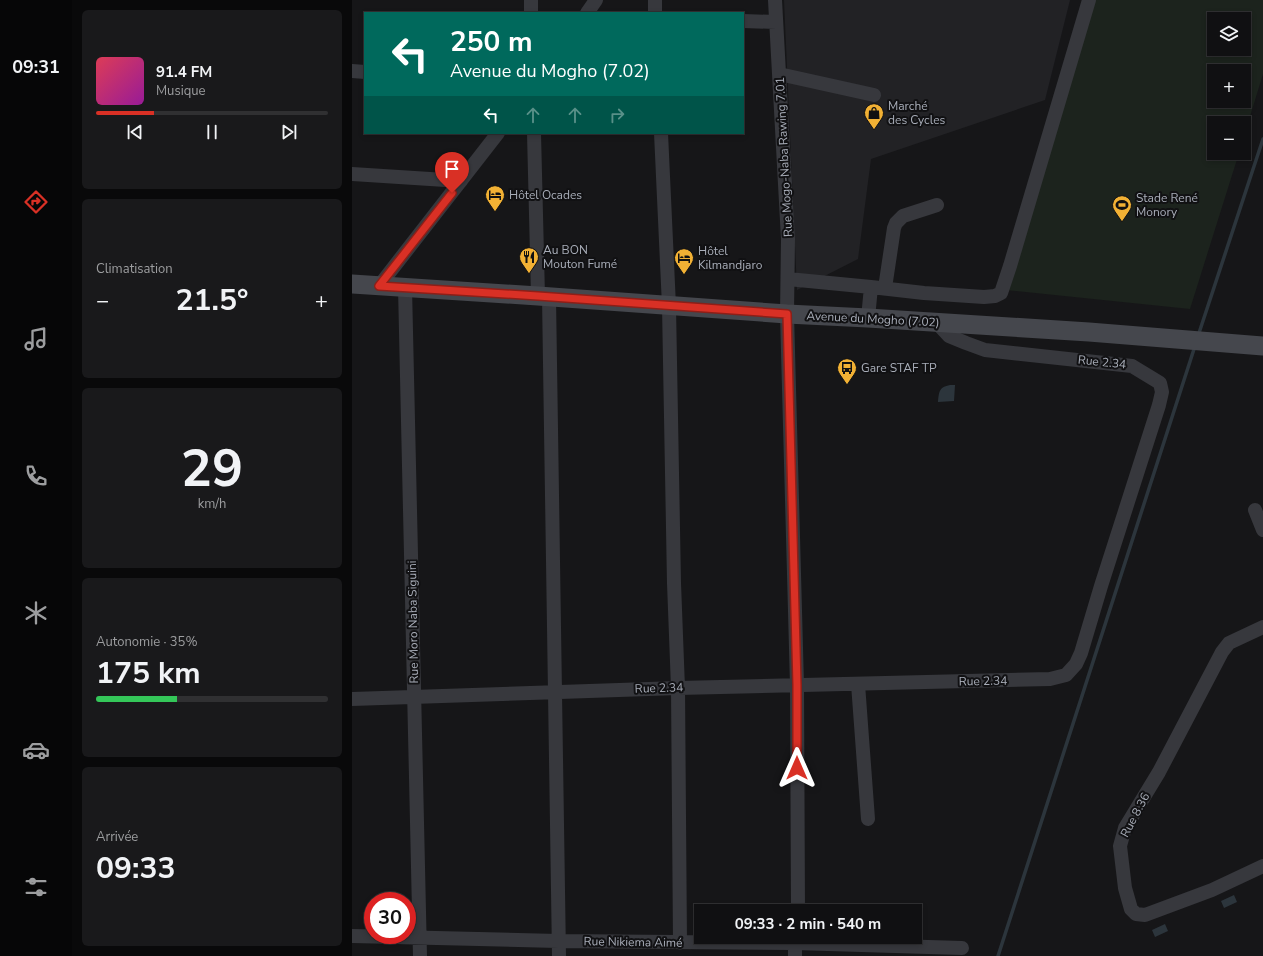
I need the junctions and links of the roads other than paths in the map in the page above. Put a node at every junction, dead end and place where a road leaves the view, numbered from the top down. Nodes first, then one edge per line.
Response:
1 (531, 0) edge
2 (596, 0) edge
3 (655, 0) edge
4 (775, 0) edge
5 (1089, 0) edge
6 (531, 12) edge
7 (588, 12) edge
8 (655, 12) edge
9 (744, 21) edge
10 (776, 22) junction
11 (352, 71) edge
12 (364, 72) edge
13 (779, 74) junction
14 (874, 95) dead end
15 (497, 134) edge
16 (534, 134) edge
17 (661, 134) edge
18 (352, 174) edge
19 (461, 181) junction
20 (937, 205) dead end
21 (788, 279) junction
22 (352, 284) edge
23 (379, 286) junction
24 (405, 287) junction
25 (871, 287) junction
26 (885, 288) junction
27 (544, 296) junction
28 (669, 306) junction
29 (787, 314) junction
30 (868, 318) junction
31 (936, 322) junction
32 (1263, 346) edge
33 (1255, 510) dead end
34 (1263, 530) edge
35 (1263, 627) edge
36 (858, 684) junction
37 (797, 685) junction
38 (678, 688) junction
39 (554, 692) junction
40 (414, 698) junction
41 (352, 699) edge
42 (868, 819) dead end
43 (1263, 866) edge
44 (798, 904) edge
45 (352, 936) edge
46 (420, 937) junction
47 (558, 942) junction
48 (680, 943) junction
49 (794, 945) edge
50 (962, 948) dead end
51 (420, 956) edge
52 (559, 956) edge

1 - 6 street
2 - 7 street
3 - 8 street
4 - 10 street, Rue Mogo-Naba Rawing 7.01
5 - 26 street
9 - 10 street
10 - 13 street, Rue Mogo-Naba Rawing 7.01
11 - 12 street
13 - 14 street
13 - 21 street, Rue Mogo-Naba Rawing 7.01
15 - 19 street
16 - 27 street
17 - 28 street
18 - 19 street
19 - 23 street
20 - 26 street
21 - 25 street
21 - 29 street, Rue Mogo-Naba Rawing 7.01
22 - 23 main road, Avenue du Mogho (7.02)
23 - 24 main road, Avenue du Mogho (7.02)
24 - 27 main road, Avenue du Mogho (7.02)
24 - 40 street, Rue Moro Naba Siguini
25 - 26 street
25 - 30 street
27 - 28 main road, Avenue du Mogho (7.02)
27 - 39 street
28 - 29 main road, Avenue du Mogho (7.02)
28 - 38 street
29 - 30 main road, Avenue du Mogho (7.02)
29 - 37 street, Rue Mogo-Naba Rawing 7.01
30 - 31 main road, Avenue du Mogho (7.02)
31 - 32 main road, Avenue du Mogho (7.02)
31 - 36 street, Rue 2.34
33 - 34 street
35 - 43 street, Rue 8.36
36 - 37 street, Rue 2.34
36 - 42 street
37 - 38 street, Rue 2.34
37 - 44 street, Rue Mogo-Naba Rawing 7.01
38 - 39 street, Rue 2.34
38 - 48 street
39 - 40 street, Rue 2.34
39 - 47 street
40 - 41 street, Rue 2.34
40 - 46 street, Rue Moro Naba Siguini
45 - 46 street, Rue Nikiema Aimé
46 - 47 street, Rue Nikiema Aimé
46 - 51 street, Rue Moro Naba Siguini
47 - 48 street, Rue Nikiema Aimé
47 - 52 street
48 - 49 street, Rue Nikiema Aimé
49 - 50 street, Rue Nikiema Aimé

